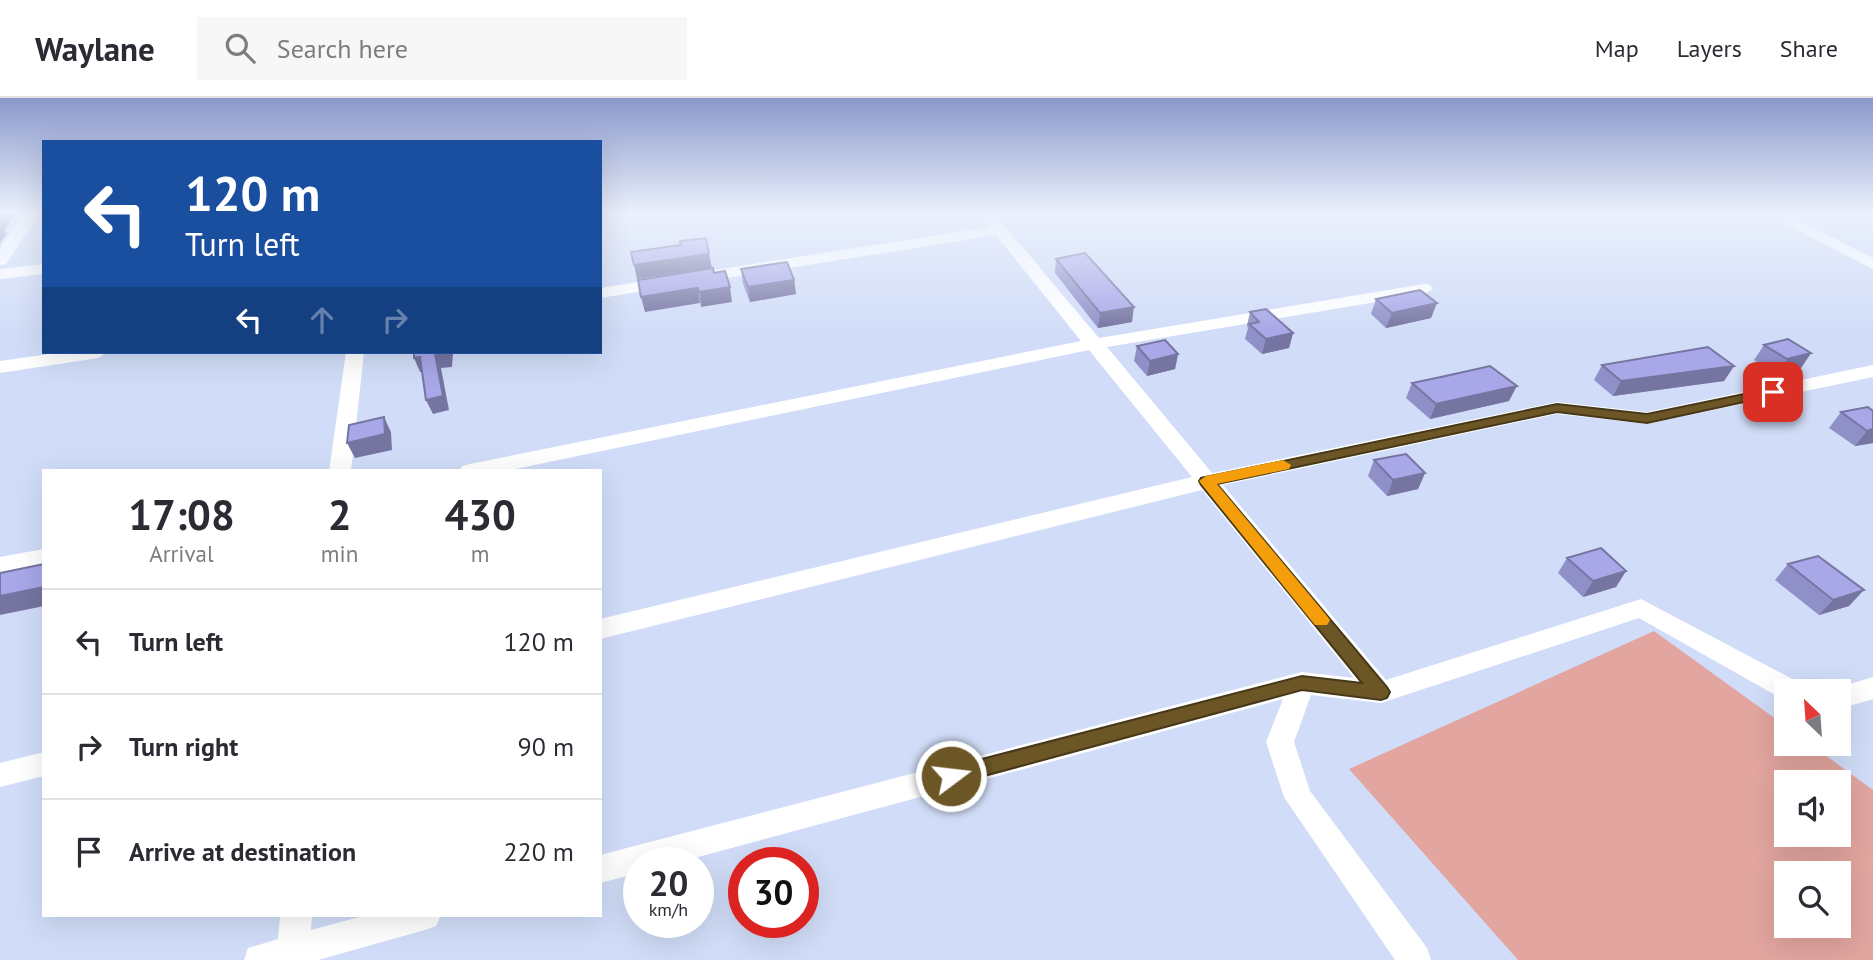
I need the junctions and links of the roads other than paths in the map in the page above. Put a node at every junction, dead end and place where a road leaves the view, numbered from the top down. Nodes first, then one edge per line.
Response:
1 (811, 252) edge
2 (1021, 252) edge
3 (1850, 252) edge
4 (1873, 264) edge
5 (42, 269) edge
6 (0, 274) edge
7 (1424, 289) edge
8 (602, 293) edge
9 (1093, 344) junction
10 (87, 354) edge
11 (355, 354) edge
12 (0, 368) edge
13 (1873, 371) edge
14 (340, 469) edge
15 (480, 469) edge
16 (1206, 481) junction
17 (42, 557) edge
18 (0, 565) edge
19 (602, 629) edge
20 (1774, 682) edge
21 (1302, 683) junction
22 (1873, 688) edge
23 (1381, 692) junction
24 (1852, 694) edge
25 (42, 764) edge
26 (0, 775) edge
27 (602, 868) edge
28 (296, 917) edge
29 (418, 917) edge
30 (292, 955) edge
31 (260, 960) edge
32 (1415, 960) edge

1 - 8 street
2 - 9 street
3 - 4 street
5 - 6 street
7 - 9 street
9 - 15 street
9 - 16 street
10 - 12 street
11 - 14 street
13 - 16 street
16 - 19 street
16 - 23 street
17 - 18 street
20 - 23 street
21 - 23 street
21 - 27 street
21 - 32 street
22 - 24 street
25 - 26 street
28 - 30 street
29 - 30 street
30 - 31 street

